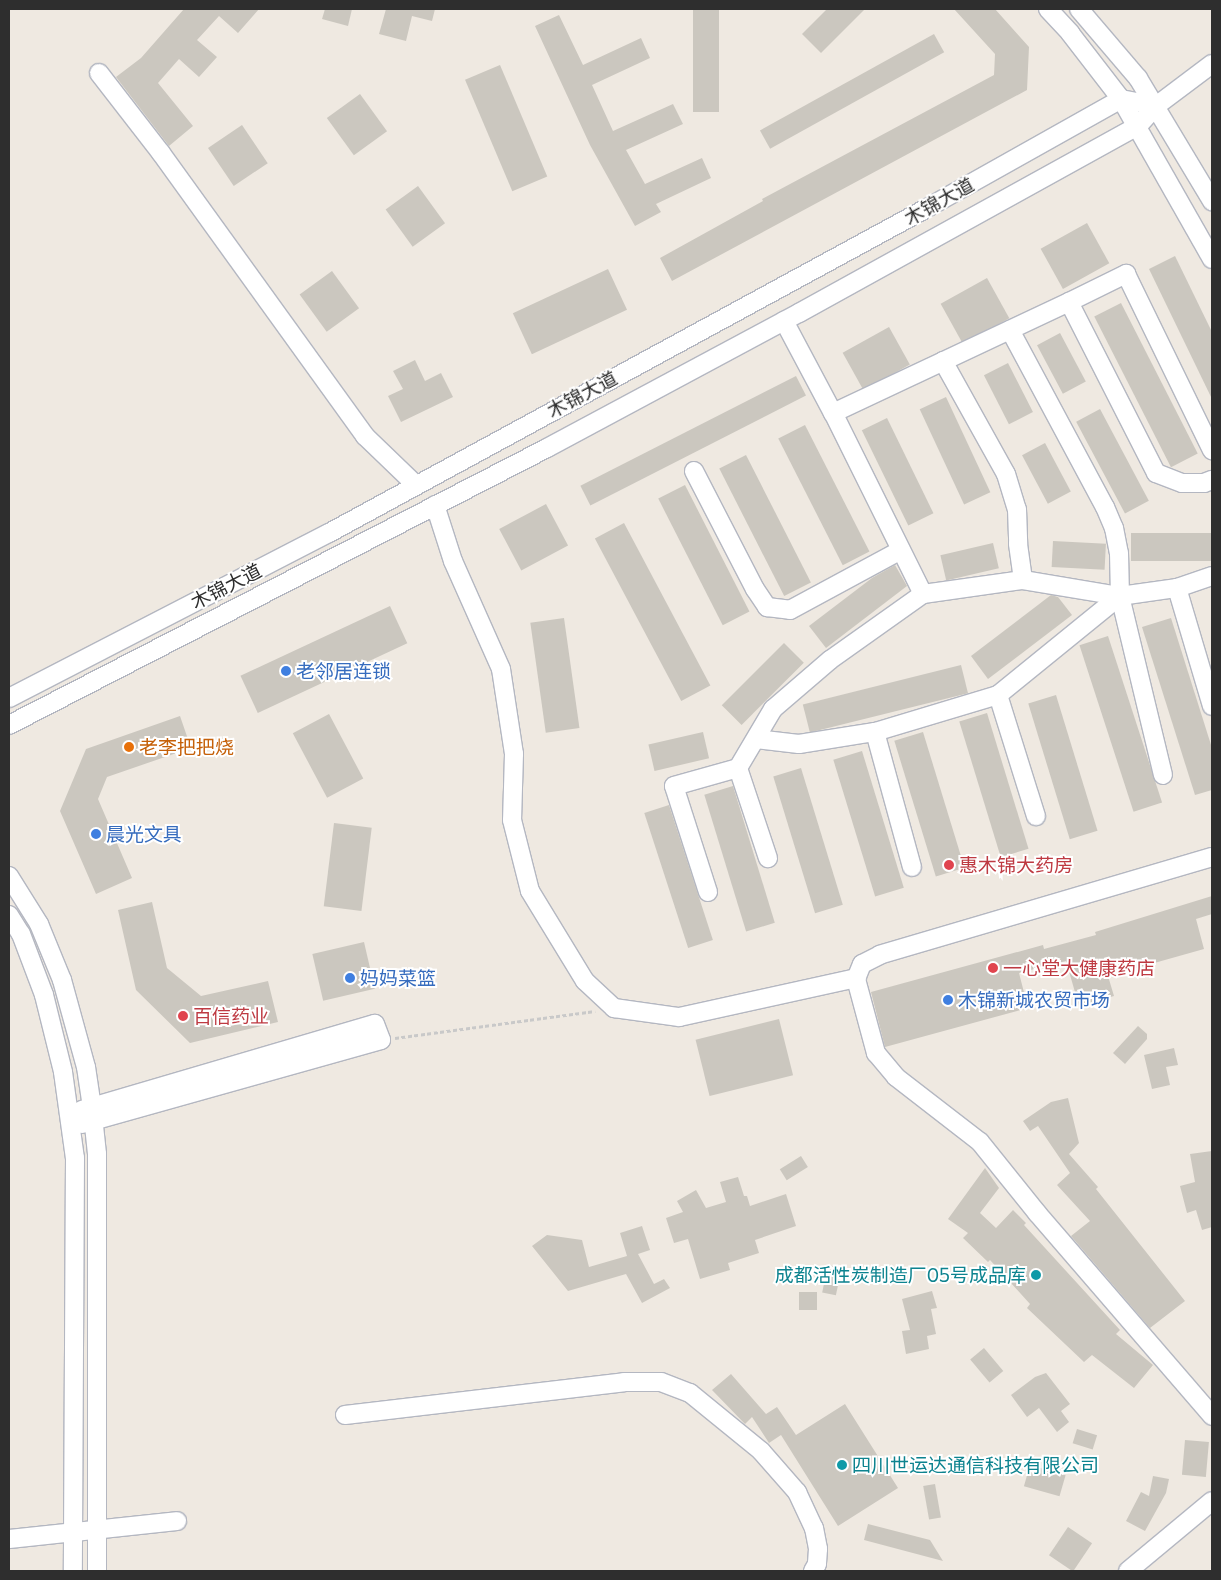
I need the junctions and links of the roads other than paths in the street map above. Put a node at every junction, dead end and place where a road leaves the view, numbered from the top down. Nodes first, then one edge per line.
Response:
1 (1048, 9) edge
2 (1079, 9) edge
3 (1212, 64) edge
4 (99, 73) dead end
5 (1121, 99) junction
6 (1156, 106) junction
7 (1138, 126) junction
8 (1212, 201) edge
9 (1212, 259) edge
10 (1068, 302) junction
11 (784, 321) junction
12 (1010, 330) junction
13 (943, 361) junction
14 (832, 413) junction
15 (1212, 450) edge
16 (694, 471) dead end
17 (1212, 480) edge
18 (416, 485) junction
19 (436, 505) junction
20 (901, 550) junction
21 (1212, 576) edge
22 (1023, 580) junction
23 (1177, 588) junction
24 (923, 594) junction
25 (1120, 596) junction
26 (998, 695) junction
27 (9, 698) edge
28 (1212, 706) edge
29 (9, 724) edge
30 (875, 732) junction
31 (756, 739) junction
32 (738, 768) junction
33 (1163, 775) dead end
34 (1036, 816) dead end
35 (1212, 857) edge
36 (768, 858) dead end
37 (912, 867) dead end
38 (9, 876) edge
39 (708, 892) dead end
40 (9, 915) edge
41 (859, 971) junction
42 (381, 1040) road end
43 (93, 1114) junction
44 (70, 1121) junction
45 (345, 1414) dead end
46 (1212, 1416) edge
47 (1212, 1501) edge
48 (177, 1521) dead end
49 (97, 1530) junction
50 (74, 1532) junction
51 (9, 1539) edge
52 (73, 1571) edge
53 (97, 1571) edge
54 (813, 1571) edge
55 (1128, 1571) edge

1 - 5 street
2 - 6 street
3 - 6 street, 木锦大道
4 - 18 street
5 - 6 street
5 - 7 street
5 - 18 street, 木锦大道
6 - 7 street, 木锦大道
6 - 8 street
7 - 9 street
7 - 11 street, 木锦大道
10 - 12 street
10 - 15 street
10 - 17 street
11 - 14 street
11 - 19 street, 木锦大道
12 - 13 street
12 - 25 street
13 - 14 street
13 - 22 street
14 - 20 street
16 - 20 street
18 - 27 street, 木锦大道
19 - 29 street, 木锦大道
19 - 41 street
20 - 24 street
21 - 23 street
22 - 24 street
22 - 25 street
23 - 25 street
23 - 28 street
24 - 31 street
25 - 26 street
25 - 33 street
26 - 30 street
26 - 34 street
30 - 31 street
30 - 37 street
31 - 32 street
32 - 36 street
32 - 39 street
35 - 41 street
38 - 43 street
40 - 44 street
41 - 46 street
42 - 43 street
43 - 44 street
43 - 49 street
44 - 50 street
45 - 54 street
47 - 55 street
48 - 49 street
49 - 50 street
49 - 53 street
50 - 51 street
50 - 52 street

